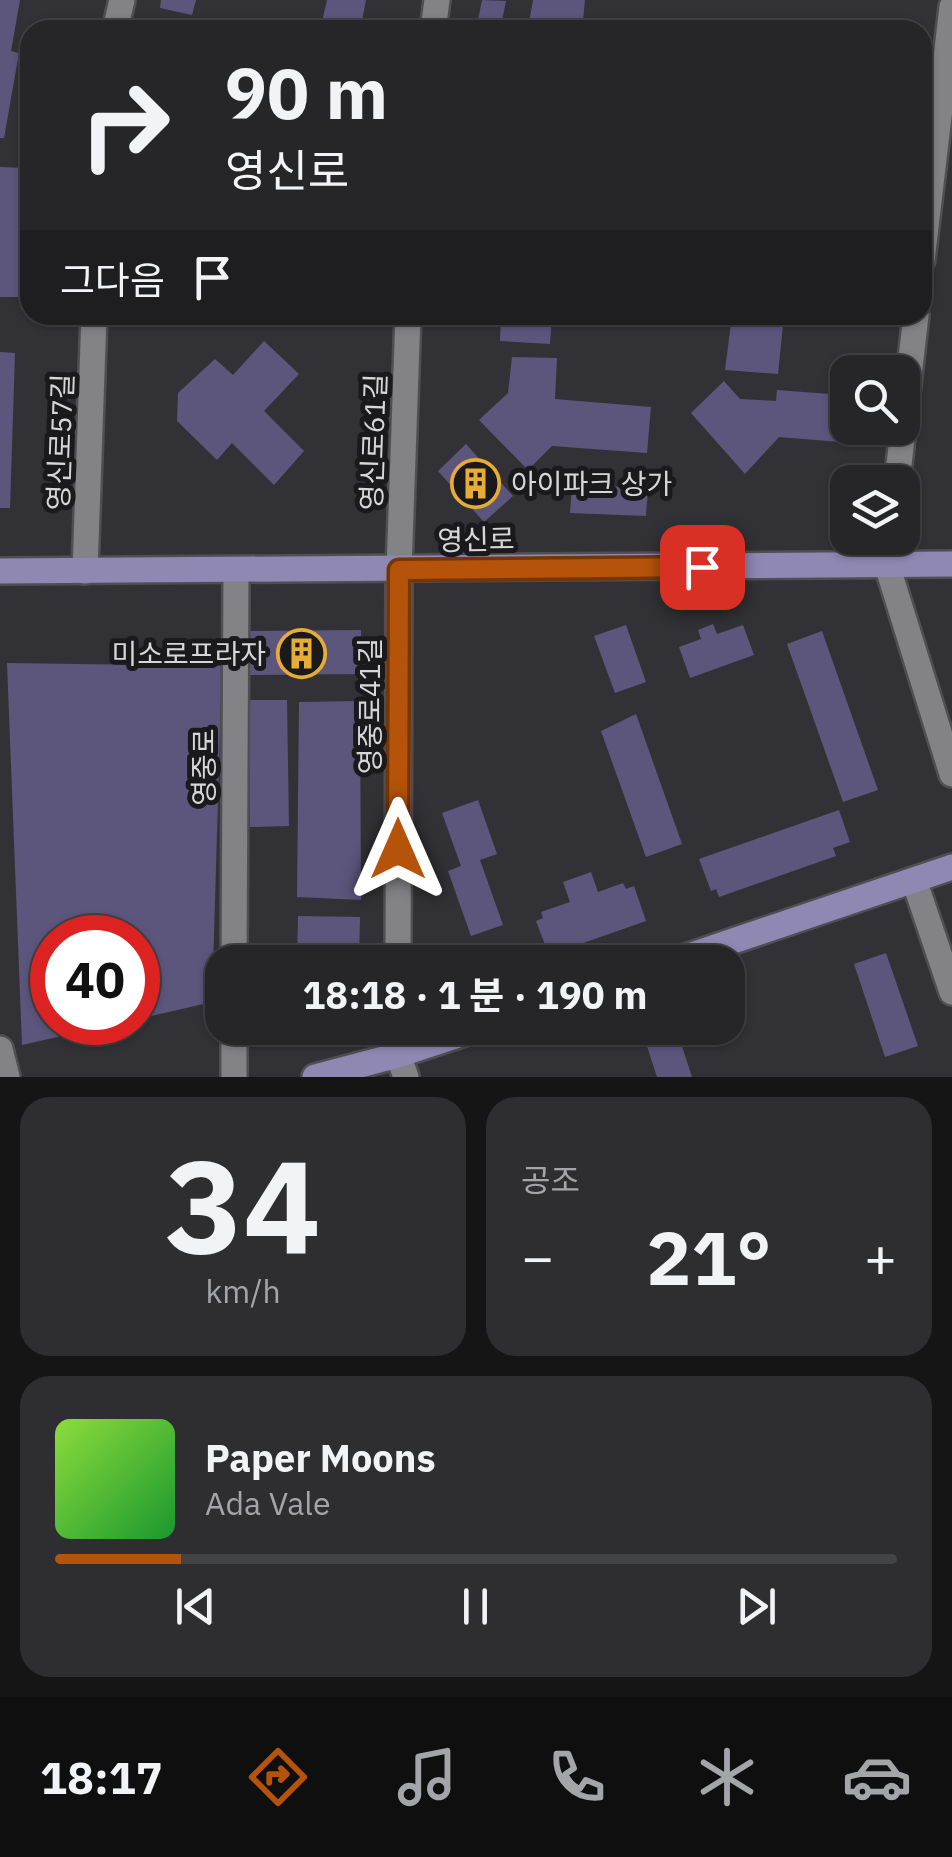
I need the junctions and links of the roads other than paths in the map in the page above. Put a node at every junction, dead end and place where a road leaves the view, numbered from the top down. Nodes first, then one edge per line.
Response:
1 (952, 8) edge
2 (932, 176) edge
3 (94, 325) edge
4 (408, 325) edge
5 (915, 325) edge
6 (898, 465) edge
7 (888, 555) edge
8 (887, 564) junction
9 (952, 564) edge
10 (399, 570) junction
11 (0, 571) edge
12 (85, 571) junction
13 (236, 571) junction
14 (952, 774) edge
15 (952, 868) edge
16 (914, 880) junction
17 (234, 945) edge
18 (398, 945) edge
19 (721, 945) edge
20 (952, 992) edge
21 (234, 1045) edge
22 (445, 1045) edge
23 (0, 1049) edge
24 (402, 1066) edge
25 (7, 1077) edge
26 (234, 1077) edge
27 (314, 1077) edge

1 - 2 street
3 - 12 street, 영신로57길
4 - 10 street, 영신로61길
5 - 6 street
7 - 8 street
8 - 9 main road, 영신로
8 - 10 main road, 영신로
8 - 14 street
10 - 13 main road, 영신로
10 - 18 street, 영중로41길
11 - 12 main road, 영신로
12 - 13 main road, 영신로
13 - 17 street, 영중로
15 - 16 main road
16 - 19 main road
16 - 20 street
21 - 26 street
22 - 24 main road
23 - 25 street
24 - 27 main road

